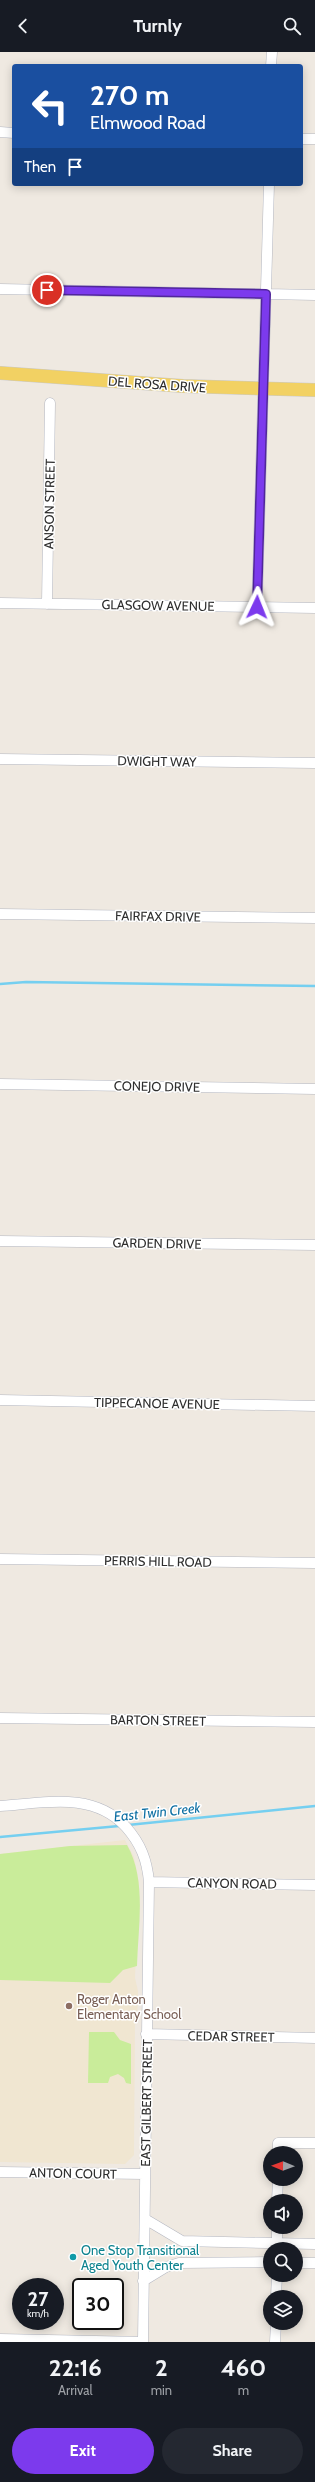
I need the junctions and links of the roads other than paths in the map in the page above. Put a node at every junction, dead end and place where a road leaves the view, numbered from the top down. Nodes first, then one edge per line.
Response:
1 (272, 52) edge
2 (271, 64) edge
3 (0, 132) edge
4 (12, 133) edge
5 (303, 139) edge
6 (315, 139) edge
7 (269, 186) edge
8 (0, 289) edge
9 (266, 294) junction
10 (315, 295) edge
11 (0, 372) edge
12 (263, 389) junction
13 (315, 390) edge
14 (50, 403) dead end
15 (0, 603) edge
16 (47, 604) junction
17 (257, 607) junction
18 (315, 608) edge
19 (0, 758) edge
20 (315, 763) edge
21 (0, 914) edge
22 (315, 918) edge
23 (0, 1084) edge
24 (315, 1089) edge
25 (0, 1241) edge
26 (315, 1245) edge
27 (0, 1400) edge
28 (315, 1406) edge
29 (0, 1559) edge
30 (315, 1563) edge
31 (0, 1718) edge
32 (315, 1722) edge
33 (0, 1806) edge
34 (149, 1882) junction
35 (315, 1885) edge
36 (146, 2034) junction
37 (315, 2038) edge
38 (315, 2143) edge
39 (278, 2146) edge
40 (0, 2172) edge
41 (145, 2174) junction
42 (145, 2219) junction
43 (315, 2244) edge
44 (263, 2245) edge
45 (303, 2245) edge
46 (263, 2262) edge
47 (303, 2262) edge
48 (315, 2263) edge
49 (144, 2281) junction
50 (276, 2330) edge
51 (0, 2339) edge
52 (143, 2342) edge
53 (275, 2342) edge

1 - 2 street
3 - 4 street
5 - 6 street
7 - 9 street
8 - 9 street
9 - 10 street
9 - 12 street
11 - 12 main road, DEL ROSA DRIVE
12 - 13 main road, DEL ROSA DRIVE
12 - 17 street
14 - 16 street, ANSON STREET
15 - 16 street, GLASGOW AVENUE
16 - 17 street, GLASGOW AVENUE
17 - 18 street, GLASGOW AVENUE
19 - 20 street, DWIGHT WAY
21 - 22 street, FAIRFAX DRIVE
23 - 24 street, CONEJO DRIVE
25 - 26 street, GARDEN DRIVE
27 - 28 street, TIPPECANOE AVENUE
29 - 30 street, PERRIS HILL ROAD
31 - 32 street, BARTON STREET
33 - 34 street, EAST GILBERT STREET
34 - 35 street, CANYON ROAD
34 - 36 street, EAST GILBERT STREET
36 - 37 street, CEDAR STREET
36 - 41 street, EAST GILBERT STREET
38 - 39 street
40 - 41 street, ANTON COURT
41 - 42 street, EAST GILBERT STREET
42 - 44 street
42 - 49 street, EAST GILBERT STREET
43 - 45 street
46 - 49 street
47 - 48 street
49 - 52 street, EAST GILBERT STREET
50 - 53 street
51 - 52 street

